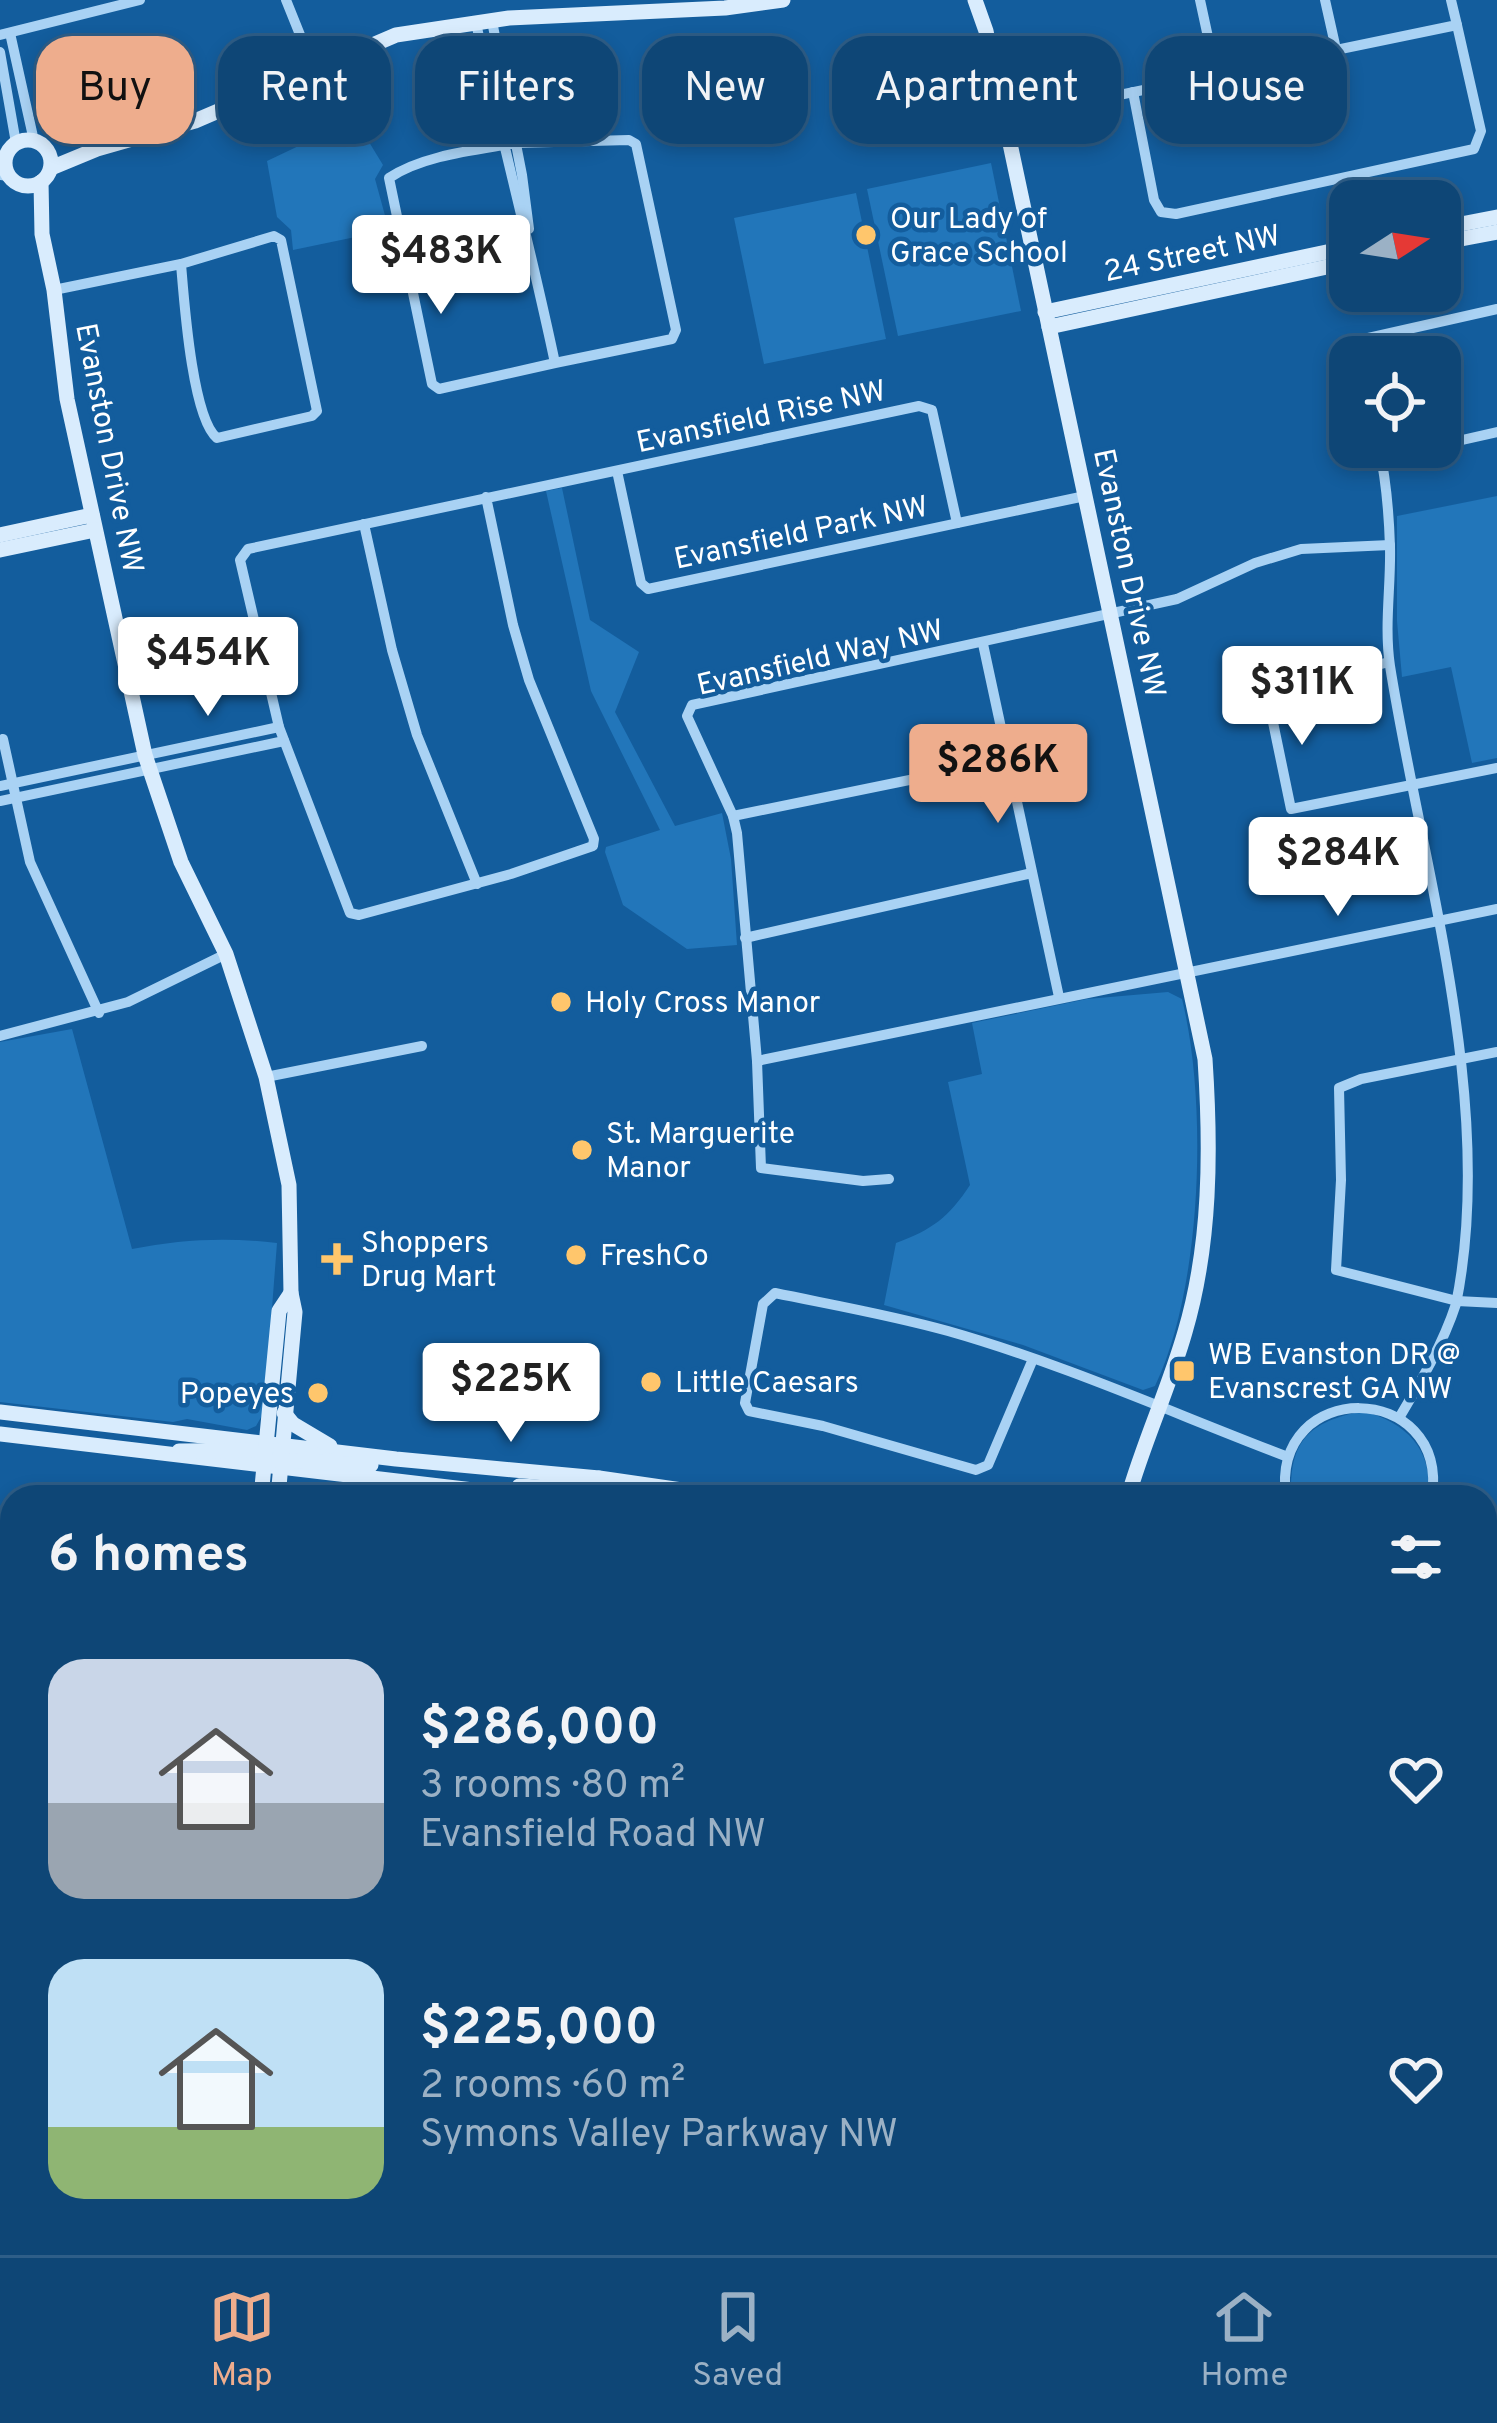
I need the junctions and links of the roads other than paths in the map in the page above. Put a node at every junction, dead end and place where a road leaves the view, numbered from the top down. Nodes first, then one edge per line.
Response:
1 (140, 0) edge
2 (286, 0) edge
3 (783, 0) edge
4 (975, 0) edge
5 (985, 0) edge
6 (1200, 0) edge
7 (1325, 0) edge
8 (1451, 0) edge
9 (690, 4) edge
10 (484, 22) junction
11 (1457, 25) junction
12 (986, 31) junction
13 (5, 34) edge
14 (300, 36) edge
15 (488, 36) edge
16 (987, 36) edge
17 (1208, 36) edge
18 (1333, 36) edge
19 (391, 37) edge
20 (1347, 48) edge
21 (0, 52) edge
22 (1145, 89) edge
23 (1133, 92) junction
24 (1121, 94) edge
25 (218, 111) edge
26 (618, 140) edge
27 (507, 144) edge
28 (516, 144) edge
29 (1008, 144) edge
30 (32, 145) junction
31 (502, 145) junction
32 (97, 149) junction
33 (8, 171) edge
34 (46, 175) junction
35 (1497, 217) edge
36 (1461, 224) edge
37 (1497, 232) edge
38 (42, 234) junction
39 (1461, 239) edge
40 (530, 244) junction
41 (1329, 252) edge
42 (181, 264) junction
43 (1329, 266) edge
44 (54, 290) junction
45 (1497, 309) edge
46 (1047, 320) junction
47 (1377, 336) edge
48 (555, 363) junction
49 (1497, 432) edge
50 (1461, 440) edge
51 (1382, 468) edge
52 (617, 471) junction
53 (1085, 496) junction
54 (486, 497) junction
55 (94, 522) junction
56 (957, 523) junction
57 (364, 524) junction
58 (0, 535) edge
59 (1390, 545) junction
60 (0, 550) edge
61 (1112, 614) junction
62 (982, 644) junction
63 (1389, 662) junction
64 (279, 727) junction
65 (3, 739) edge
66 (284, 742) junction
67 (1007, 760) junction
68 (147, 762) junction
69 (1497, 768) edge
70 (6, 785) edge
71 (1414, 785) junction
72 (7, 800) edge
73 (733, 816) junction
74 (1032, 873) junction
75 (477, 884) junction
76 (1497, 909) edge
77 (1444, 921) junction
78 (745, 938) junction
79 (226, 955) junction
80 (1189, 974) junction
81 (1059, 997) junction
82 (99, 1012) junction
83 (0, 1036) edge
84 (422, 1046) dead end
85 (1497, 1052) edge
86 (1473, 1057) junction
87 (757, 1061) junction
88 (266, 1077) junction
89 (890, 1179) dead end
90 (290, 1293) junction
91 (1457, 1301) junction
92 (1497, 1303) edge
93 (1033, 1359) junction
94 (1160, 1408) junction
95 (0, 1412) edge
96 (284, 1413) junction
97 (1399, 1418) junction
98 (0, 1434) edge
99 (337, 1450) junction
100 (157, 1454) junction
101 (272, 1456) junction
102 (1288, 1457) junction
103 (396, 1460) junction
104 (210, 1462) junction
105 (1134, 1477) junction
106 (599, 1478) junction
107 (253, 1485) edge
108 (264, 1485) edge
109 (276, 1485) edge
110 (427, 1485) edge
111 (461, 1485) edge
112 (493, 1485) edge
113 (585, 1485) edge
114 (645, 1485) edge
115 (1128, 1485) edge
116 (1132, 1485) edge
117 (1285, 1485) edge
118 (1435, 1485) edge

1 - 13 street
2 - 14 street
3 - 9 street
4 - 12 street, Evanston Drive NW
5 - 12 street, Evanston Drive NW
6 - 17 street
7 - 18 street
8 - 11 street
9 - 10 street
10 - 15 street
10 - 19 street
10 - 31 street
11 - 20 street
11 - 23 street
12 - 16 street, Evanston Drive NW
13 - 30 street
21 - 30 street
22 - 23 street
23 - 24 street
25 - 32 street
26 - 48 street
27 - 31 street
28 - 40 street
29 - 46 street, Evanston Drive NW
30 - 32 street
30 - 33 street
30 - 34 street, Evanston Drive NW
31 - 40 street
31 - 48 street
32 - 34 street
33 - 34 street
33 - 38 street, Evanston Drive NW
34 - 38 street, Evanston Drive NW
35 - 36 street
37 - 39 street
38 - 44 street, Evanston Drive NW
40 - 48 street
41 - 46 street, 24 Street NW
42 - 42 street
42 - 44 street
43 - 46 street, 24 Street NW
44 - 55 street, Evanston Drive NW
45 - 47 street
46 - 53 street, Evanston Drive NW
49 - 50 street
51 - 59 street
52 - 54 street, Evansfield Rise NW
52 - 56 street, Evansfield Rise NW
52 - 56 street, Evansfield Park NW
53 - 56 street, Evansfield Park NW
53 - 61 street, Evanston Drive NW
54 - 57 street, Evansfield Rise NW
54 - 75 street
55 - 58 street
55 - 60 street
55 - 68 street, Evanston Drive NW
57 - 64 street, Evansfield Rise NW
57 - 75 street
59 - 61 street, Evansfield Way NW
59 - 63 street
61 - 62 street, Evansfield Way NW
61 - 80 street, Evanston Drive NW
62 - 67 street
62 - 73 street, Evansfield Way NW
63 - 71 street
63 - 71 street
64 - 66 street
64 - 68 street
65 - 70 street
66 - 68 street
66 - 75 street
67 - 73 street
67 - 74 street
68 - 70 street
68 - 72 street
68 - 79 street, Evanston Drive NW
69 - 71 street
70 - 72 street
71 - 77 street
72 - 82 street
73 - 78 street, Evansfield Way NW
74 - 78 street
74 - 81 street
76 - 77 street
77 - 80 street
77 - 86 street
78 - 87 street, Evansfield Way NW
79 - 82 street
79 - 88 street, Evanston Drive NW
80 - 81 street
80 - 94 street, Evanston Drive NW
81 - 87 street
82 - 83 street
84 - 88 street
85 - 86 street
86 - 91 street
86 - 91 street
87 - 89 street, Evansfield Way NW
88 - 90 street, Evanston Drive NW
90 - 96 street, Evanston Drive NW
90 - 101 street, Evanston Drive NW
91 - 92 street
91 - 97 street
93 - 93 street
93 - 94 street
94 - 102 street
94 - 105 street, Evanston Drive NW
95 - 101 street
96 - 99 street
96 - 101 street, Evanston Drive NW
97 - 102 street
97 - 118 street
98 - 100 street
99 - 101 street
99 - 103 street
100 - 101 street
100 - 104 street
101 - 103 street
101 - 104 street
101 - 108 street
101 - 109 street
101 - 110 street
102 - 117 street
103 - 106 street
104 - 107 street
105 - 115 street, Evanston Drive NW
105 - 116 street, Evanston Drive NW
106 - 113 street
106 - 114 street
111 - 112 street

